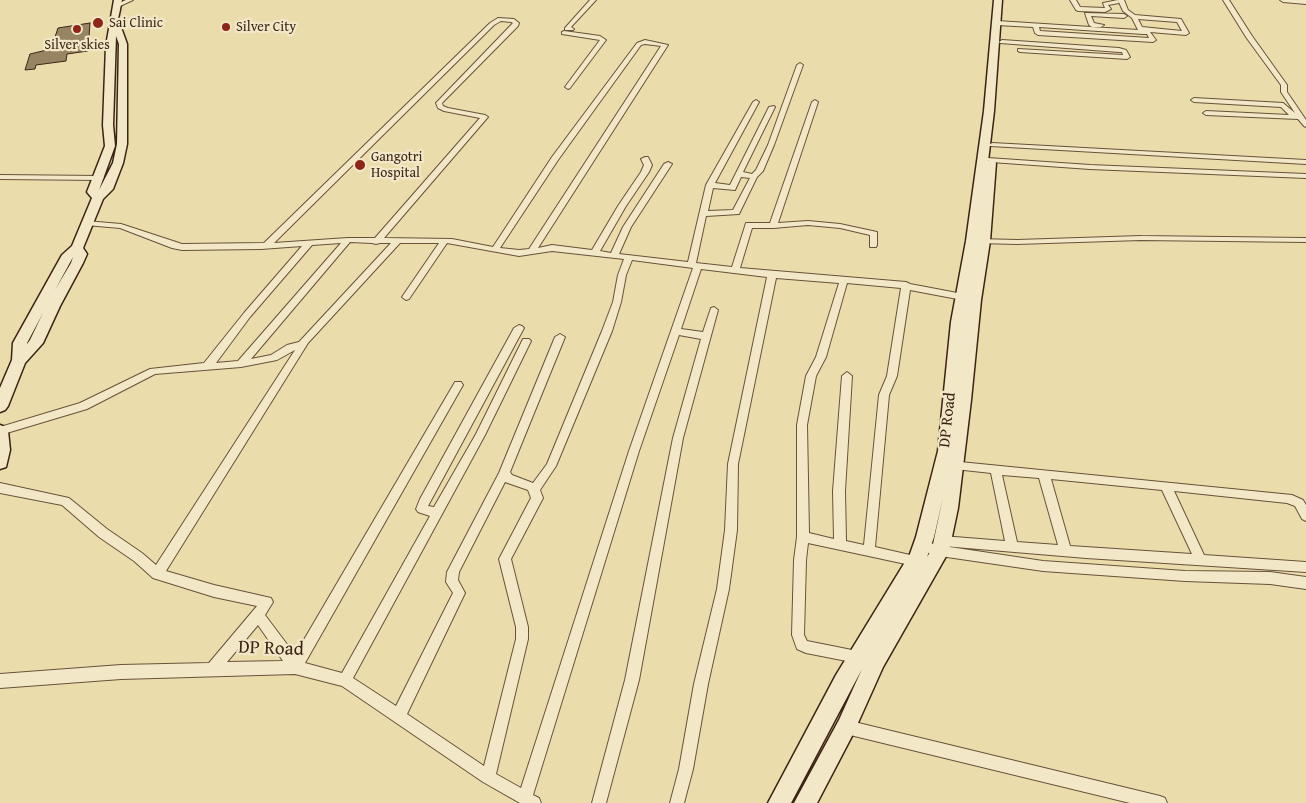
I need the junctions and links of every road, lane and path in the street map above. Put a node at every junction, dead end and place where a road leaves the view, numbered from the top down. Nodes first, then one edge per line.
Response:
1 (130, 0) edge
2 (593, 0) edge
3 (998, 0) edge
4 (1005, 0) edge
5 (1074, 0) edge
6 (1115, 0) edge
7 (1121, 0) edge
8 (1226, 0) edge
9 (1283, 0) edge
10 (1306, 2) edge
11 (117, 3) edge
12 (1125, 14) junction
13 (1134, 17) junction
14 (114, 20) junction
15 (1000, 23) junction
16 (1035, 25) junction
17 (1002, 42) junction
18 (1020, 50) dead end
19 (800, 65) dead end
20 (568, 88) dead end
21 (1194, 100) dead end
22 (756, 102) dead end
23 (815, 102) dead end
24 (1248, 102) junction
25 (772, 107) dead end
26 (1206, 113) dead end
27 (1258, 115) junction
28 (1297, 117) junction
29 (1306, 126) edge
30 (992, 145) junction
31 (645, 159) dead end
32 (991, 160) junction
33 (1306, 162) edge
34 (668, 164) dead end
35 (738, 174) junction
36 (754, 176) junction
37 (1306, 176) edge
38 (0, 177) edge
39 (100, 178) junction
40 (710, 185) junction
41 (98, 198) junction
42 (704, 214) junction
43 (89, 223) junction
44 (774, 226) junction
45 (348, 240) junction
46 (1306, 240) edge
47 (397, 241) junction
48 (445, 241) junction
49 (978, 241) junction
50 (376, 242) junction
51 (309, 243) junction
52 (268, 245) junction
53 (873, 245) dead end
54 (496, 248) junction
55 (532, 251) junction
56 (595, 253) junction
57 (614, 255) junction
58 (629, 257) junction
59 (695, 265) junction
60 (735, 270) junction
61 (772, 276) junction
62 (844, 280) junction
63 (906, 286) junction
64 (406, 297) dead end
65 (968, 298) junction
66 (714, 310) dead end
67 (519, 328) dead end
68 (677, 331) junction
69 (705, 336) junction
70 (560, 337) dead end
71 (526, 341) dead end
72 (303, 344) junction
73 (241, 364) junction
74 (207, 367) junction
75 (847, 376) dead end
76 (458, 385) dead end
77 (3, 390) edge
78 (0, 406) edge
79 (0, 431) edge
80 (0, 462) edge
81 (949, 465) junction
82 (996, 470) junction
83 (504, 474) junction
84 (1044, 475) junction
85 (1166, 486) junction
86 (0, 488) edge
87 (534, 490) junction
88 (437, 513) junction
89 (1306, 516) edge
90 (803, 536) junction
91 (840, 545) junction
92 (941, 546) junction
93 (1012, 547) junction
94 (1065, 551) junction
95 (869, 552) junction
96 (918, 553) junction
97 (1200, 560) junction
98 (1306, 567) edge
99 (157, 574) junction
100 (1306, 583) edge
101 (258, 615) junction
102 (858, 657) junction
103 (295, 668) junction
104 (212, 670) junction
105 (345, 680) junction
106 (0, 681) edge
107 (398, 716) junction
108 (846, 727) junction
109 (488, 777) junction
110 (529, 800) edge
111 (599, 803) edge
112 (677, 803) edge
113 (779, 803) edge
114 (805, 803) edge
115 (1160, 803) edge

1 - 11 street
2 - 20 street
3 - 15 street, DP Road
4 - 15 street, DP Road
5 - 6 street
7 - 12 street
8 - 28 street
9 - 10 street
11 - 14 street
12 - 12 street
12 - 13 street
13 - 13 street
14 - 39 street
14 - 41 street
15 - 16 street
15 - 17 street, DP Road
15 - 49 street, DP Road
16 - 16 street
17 - 18 street
17 - 30 street, DP Road
19 - 36 street
21 - 24 street
22 - 40 street
23 - 44 street
24 - 27 street
24 - 28 street
25 - 35 street
26 - 27 street
27 - 28 street
28 - 29 street
30 - 32 street, DP Road
30 - 33 street
31 - 56 street
32 - 37 street
32 - 49 street, DP Road
34 - 57 street
35 - 36 street
35 - 40 street
36 - 42 street
38 - 39 street
39 - 41 street
40 - 42 street
41 - 43 street
42 - 59 street
43 - 52 street
43 - 77 street
44 - 53 street
44 - 60 street
45 - 50 street
45 - 51 street
45 - 73 street
46 - 49 street
47 - 48 street
47 - 50 street
47 - 72 street
48 - 54 street
48 - 64 street
49 - 65 street, DP Road
50 - 52 street
51 - 52 street
51 - 74 street
54 - 55 street
54 - 55 street
55 - 56 street
56 - 57 street
57 - 58 street
58 - 59 street
58 - 87 street
59 - 60 street
59 - 68 street
60 - 61 street
61 - 62 street
61 - 112 street
62 - 63 street
62 - 90 street
63 - 65 street
63 - 95 street
65 - 81 street, DP Road
66 - 69 street
67 - 88 street
68 - 69 street
68 - 110 street
69 - 111 street
70 - 83 street
71 - 88 street
72 - 73 street
72 - 99 street
73 - 74 street
74 - 79 street
75 - 91 street
76 - 103 street
77 - 78 street
79 - 80 street
81 - 82 street
81 - 92 street, DP Road
81 - 96 street, DP Road
82 - 84 street
82 - 93 street
83 - 87 street
83 - 107 street
84 - 85 street
84 - 94 street
85 - 89 street
85 - 97 street
86 - 99 street
87 - 109 street
88 - 105 street
90 - 91 street
90 - 102 street
91 - 95 street
92 - 93 street
92 - 96 street
92 - 100 street
92 - 108 street, DP Road
93 - 94 street
94 - 97 street
95 - 96 street
96 - 102 street, DP Road
97 - 98 street
99 - 101 street
101 - 103 street
101 - 104 street
102 - 113 street, DP Road
103 - 104 street, DP Road
103 - 105 street, DP Road
104 - 106 street, DP Road
105 - 107 street, DP Road
107 - 109 street, DP Road
108 - 114 street, DP Road
108 - 115 street
109 - 110 street, DP Road

